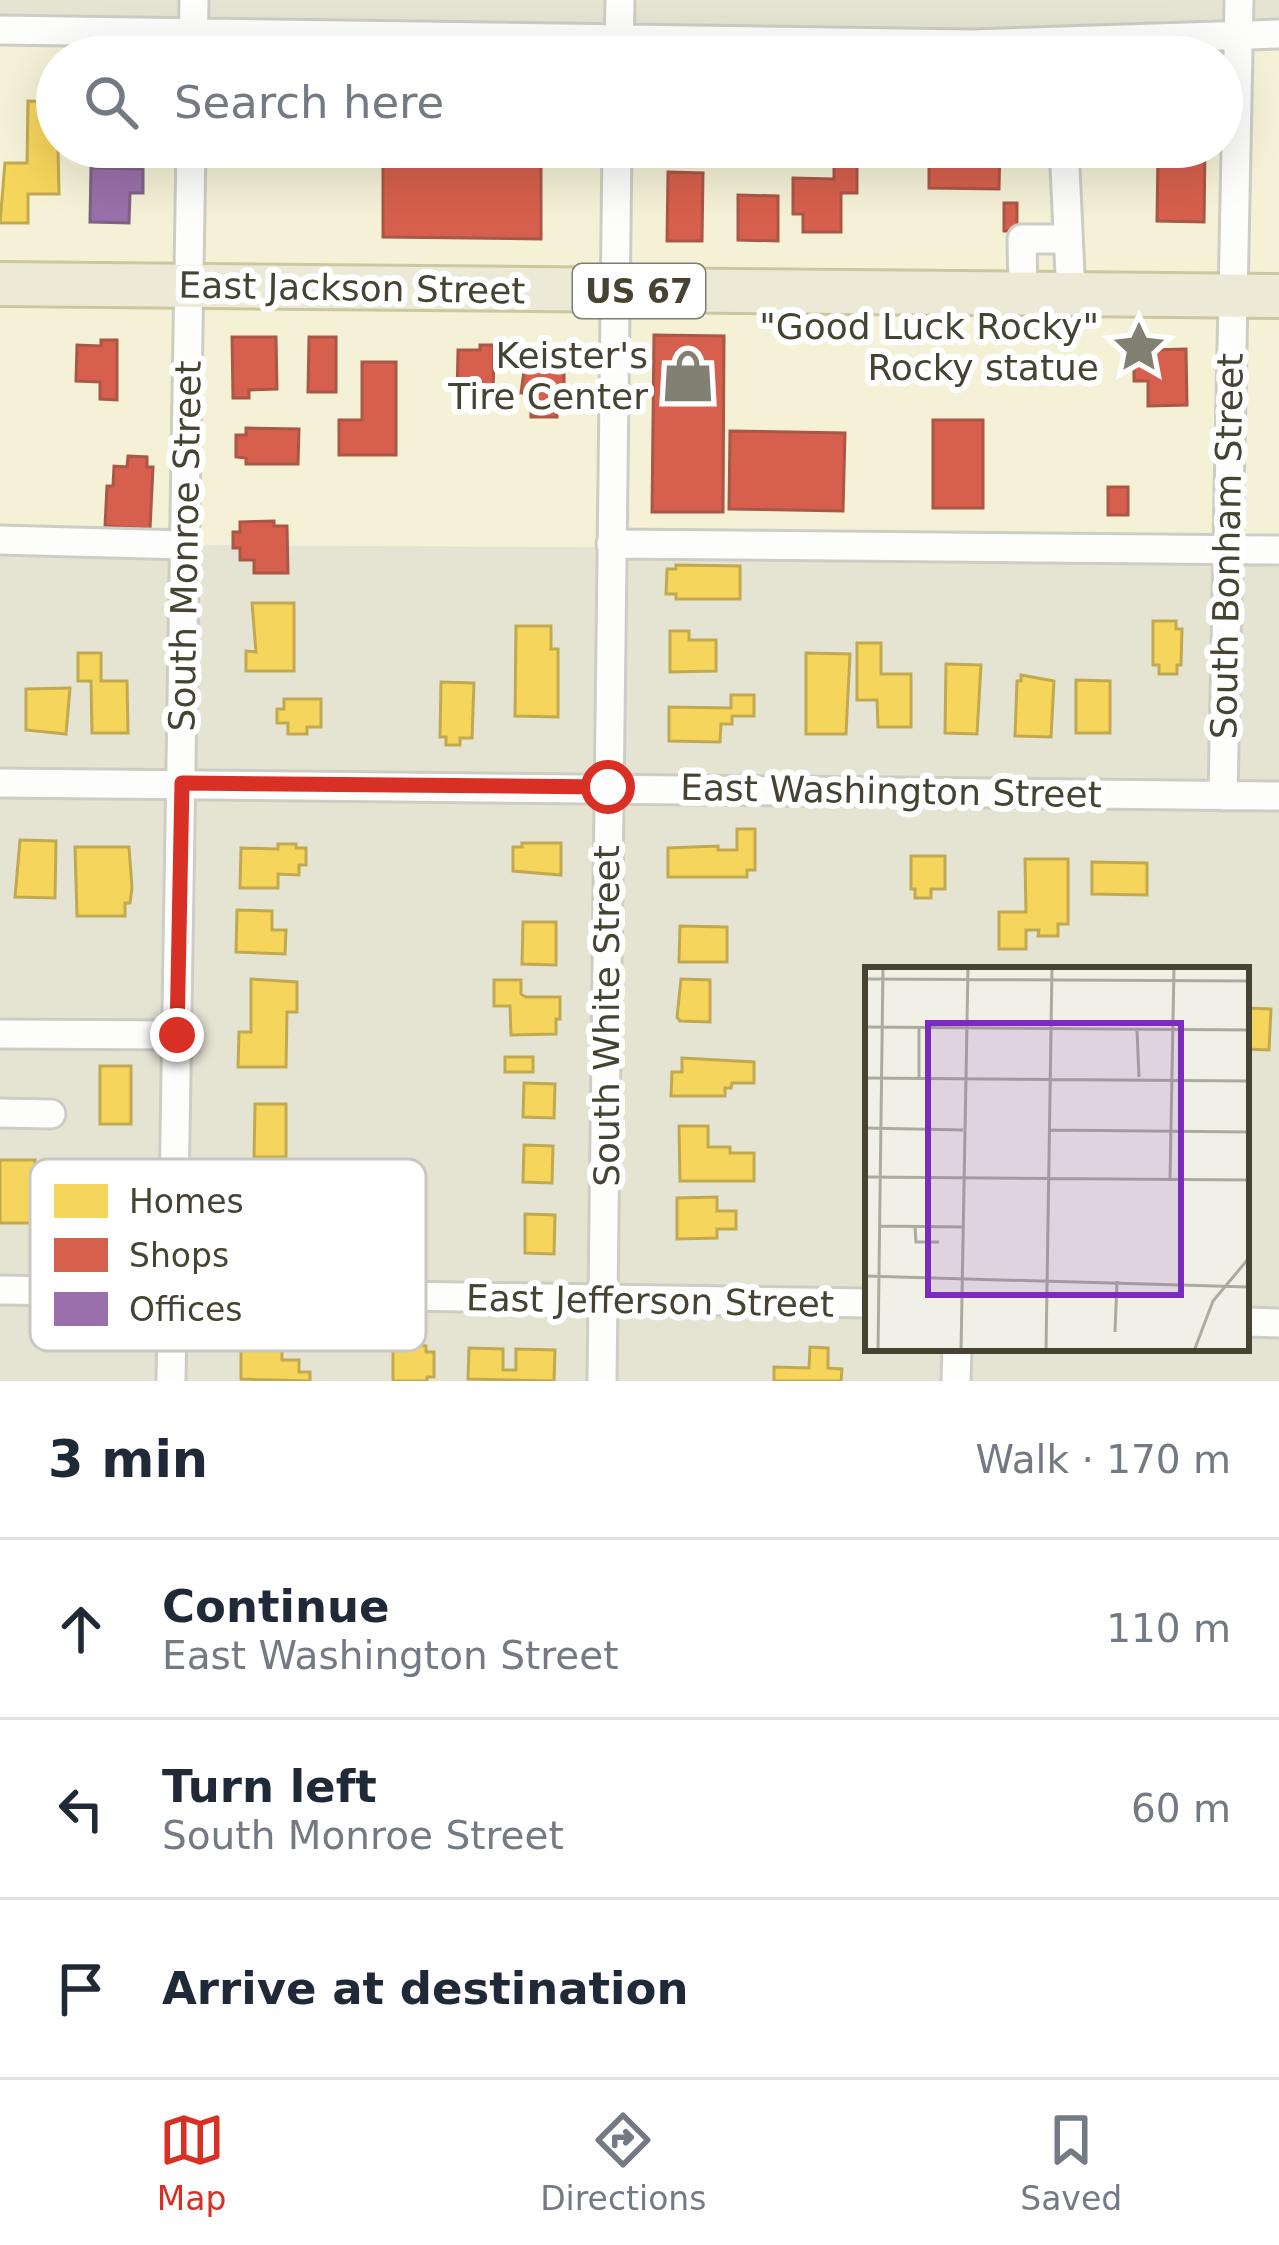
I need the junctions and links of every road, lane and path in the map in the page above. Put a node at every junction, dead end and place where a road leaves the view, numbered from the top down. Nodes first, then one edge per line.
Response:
1 (194, 0) edge
2 (620, 0) edge
3 (1239, 0) edge
4 (0, 30) edge
5 (1239, 34) junction
6 (1279, 34) edge
7 (72, 36) edge
8 (193, 36) edge
9 (619, 36) edge
10 (1215, 36) edge
11 (191, 168) edge
12 (617, 168) edge
13 (1065, 168) edge
14 (1235, 168) edge
15 (1068, 239) junction
16 (0, 284) edge
17 (188, 286) junction
18 (614, 290) junction
19 (1023, 294) junction
20 (1070, 295) junction
21 (1232, 296) junction
22 (1279, 296) edge
23 (0, 541) edge
24 (611, 544) junction
25 (185, 545) junction
26 (1227, 549) junction
27 (1279, 550) edge
28 (0, 783) edge
29 (182, 783) junction
30 (608, 787) junction
31 (1223, 796) junction
32 (1279, 796) edge
33 (0, 1034) edge
34 (177, 1035) junction
35 (0, 1113) edge
36 (51, 1114) dead end
37 (175, 1159) edge
38 (0, 1290) edge
39 (30, 1291) edge
40 (426, 1297) edge
41 (604, 1300) junction
42 (865, 1304) edge
43 (1249, 1322) edge
44 (1279, 1324) edge
45 (171, 1351) edge
46 (957, 1351) edge
47 (171, 1381) edge
48 (602, 1381) edge
49 (956, 1381) edge

1 - 8 street
2 - 9 street
3 - 5 street, South Bonham Street
4 - 7 street
5 - 6 street
5 - 10 street
11 - 17 street, South Monroe Street
12 - 18 street, South White Street
13 - 15 street
14 - 21 street, South Bonham Street
15 - 19 street
15 - 20 street
16 - 17 highway, East Jackson Street / US 67
17 - 18 highway, East Jackson Street / US 67
17 - 25 street, South Monroe Street
18 - 19 highway, East Jackson Street / US 67
18 - 24 street, South White Street
19 - 20 highway, East Jackson Street / US 67
20 - 21 highway, East Jackson Street / US 67
21 - 22 highway, East Jackson Street / US 67
21 - 26 street, South Bonham Street
23 - 25 street
24 - 26 street
24 - 30 street, South White Street
25 - 29 street, South Monroe Street
26 - 27 street
26 - 31 street, South Bonham Street
28 - 29 street, East Washington Street
29 - 30 street, East Washington Street
29 - 34 street, South Monroe Street
30 - 31 street, East Washington Street
30 - 41 street, South White Street
31 - 32 street, East Washington Street
33 - 34 street
34 - 37 street, South Monroe Street
35 - 36 street
38 - 39 street, East Jefferson Street
40 - 41 street, East Jefferson Street
41 - 42 street, East Jefferson Street
41 - 48 street, South White Street
43 - 44 street
45 - 47 street, South Monroe Street
46 - 49 street

